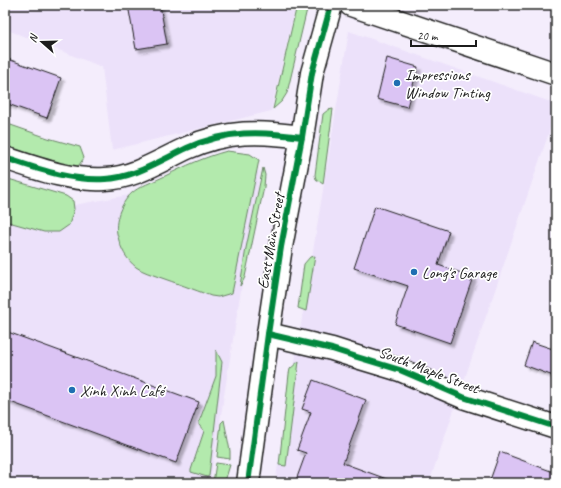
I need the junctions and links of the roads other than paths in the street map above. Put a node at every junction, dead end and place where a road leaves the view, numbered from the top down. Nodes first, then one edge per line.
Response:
1 (331, 5) edge
2 (351, 5) edge
3 (556, 74) edge
4 (302, 137) junction
5 (5, 158) edge
6 (268, 334) junction
7 (556, 427) edge
8 (248, 483) edge

1 - 4 street, East Main Street
2 - 3 street
4 - 5 street
4 - 6 street, East Main Street
6 - 7 street, South Maple Street
6 - 8 street, East Main Street

